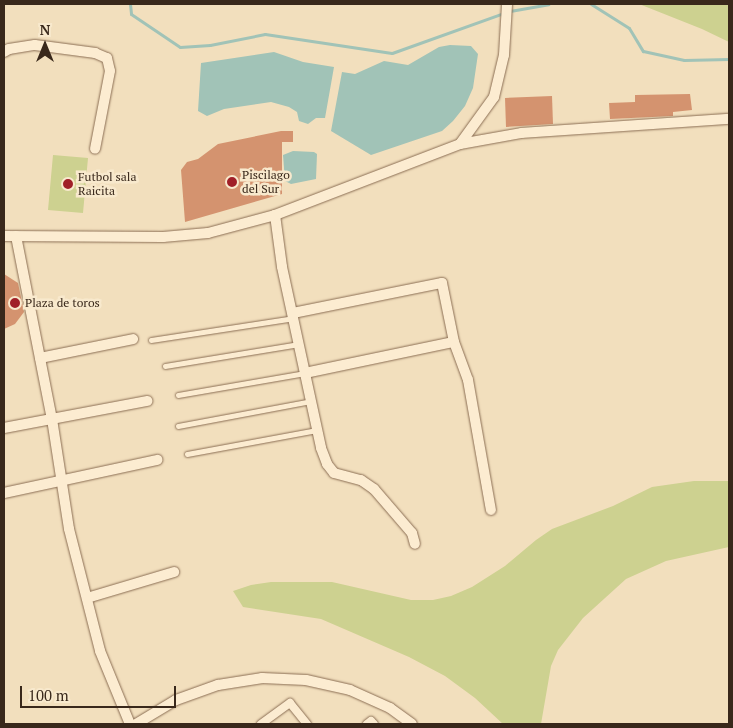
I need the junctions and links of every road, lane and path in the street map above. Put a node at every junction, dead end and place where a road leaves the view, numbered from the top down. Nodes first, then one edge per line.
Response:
1 (506, 4) edge
2 (4, 52) edge
3 (729, 119) edge
4 (460, 144) junction
5 (95, 149) dead end
6 (275, 215) junction
7 (4, 236) edge
8 (16, 236) junction
9 (293, 315) junction
10 (133, 339) dead end
11 (151, 340) dead end
12 (454, 342) junction
13 (299, 344) junction
14 (40, 358) junction
15 (165, 366) dead end
16 (305, 373) junction
17 (178, 395) dead end
18 (147, 401) dead end
19 (311, 401) junction
20 (52, 419) junction
21 (178, 426) dead end
22 (4, 428) edge
23 (318, 430) junction
24 (188, 454) dead end
25 (157, 460) dead end
26 (61, 480) junction
27 (4, 493) edge
28 (492, 510) dead end
29 (415, 544) dead end
30 (174, 572) dead end
31 (87, 598) junction
32 (137, 724) edge
33 (261, 724) edge
34 (307, 724) edge
35 (367, 724) edge
36 (374, 724) edge
37 (412, 724) edge

1 - 4 street
2 - 5 street
3 - 4 street
4 - 6 street
6 - 8 street
6 - 9 street
7 - 8 street
8 - 14 street
9 - 11 lane
9 - 12 street
9 - 13 street
10 - 14 street
12 - 16 street
12 - 28 street
13 - 15 lane
13 - 16 street
14 - 20 street
16 - 17 lane
16 - 19 street
18 - 20 street
19 - 21 lane
19 - 23 street
20 - 22 street
20 - 26 street
23 - 24 lane
23 - 29 street
25 - 26 street
26 - 27 street
26 - 31 street
30 - 31 street
31 - 32 street
32 - 37 street
33 - 34 street
35 - 36 street

